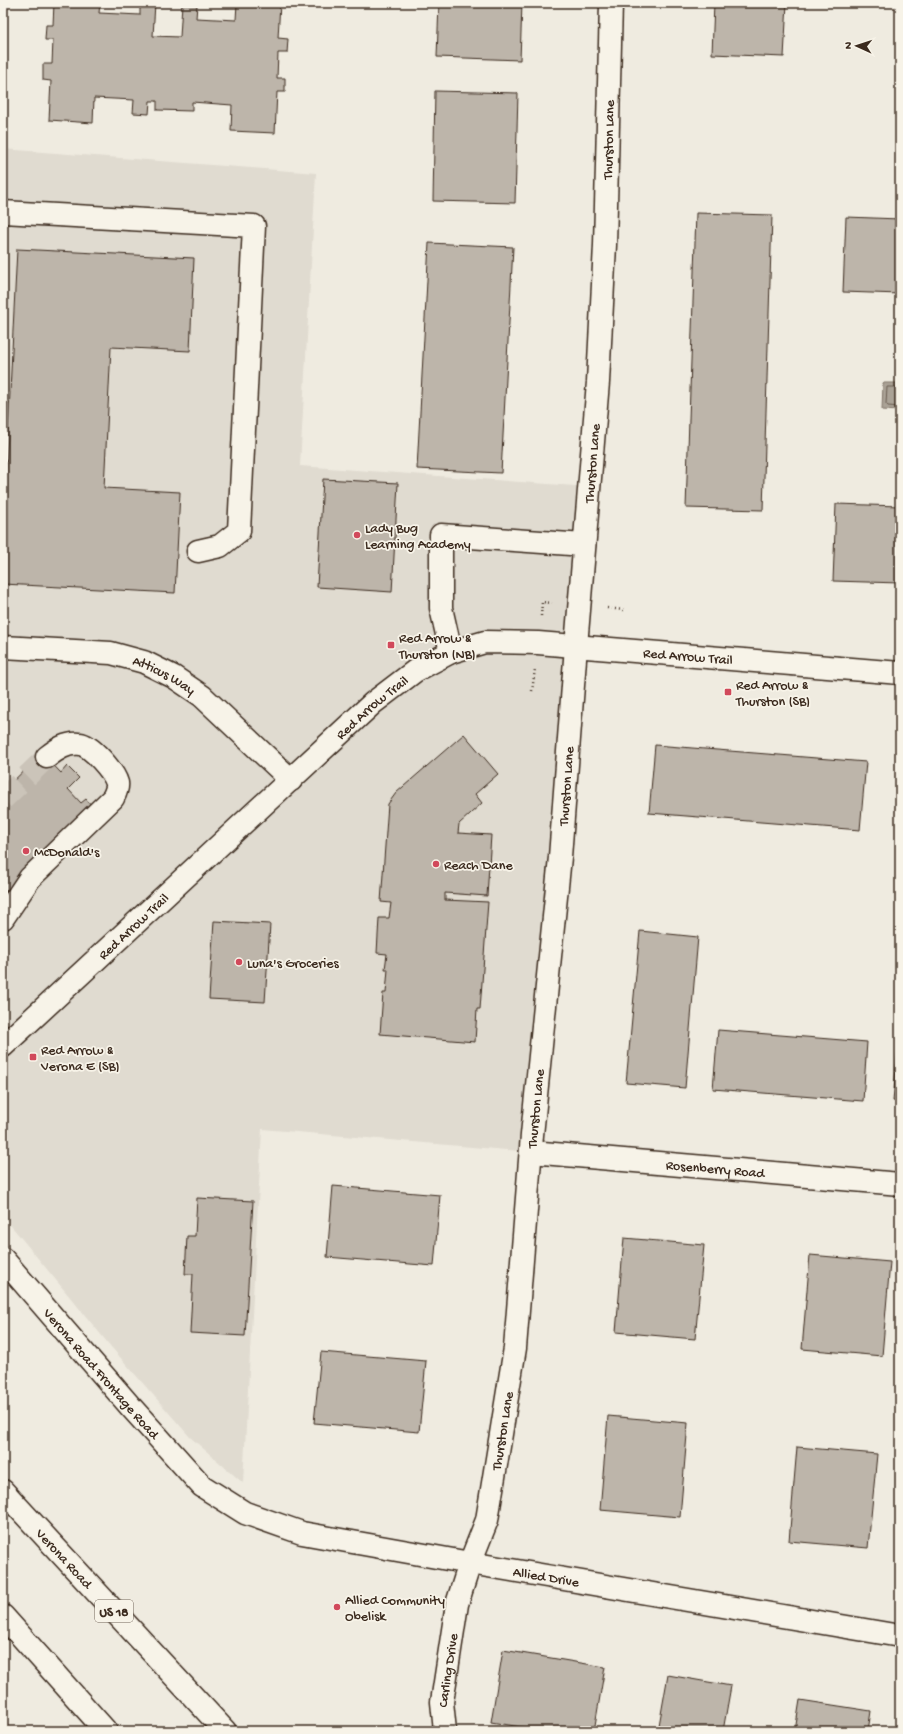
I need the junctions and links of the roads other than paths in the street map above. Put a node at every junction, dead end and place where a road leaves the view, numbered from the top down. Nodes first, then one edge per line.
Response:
1 (611, 3) edge
2 (3, 212) edge
3 (584, 545) junction
4 (198, 551) dead end
5 (576, 646) junction
6 (3, 647) edge
7 (451, 652) junction
8 (900, 673) edge
9 (47, 757) tunnel mouth
10 (291, 780) junction
11 (3, 918) edge
12 (3, 1046) edge
13 (531, 1152) junction
14 (900, 1184) edge
15 (3, 1259) edge
16 (202, 1486) joint
17 (3, 1491) edge
18 (470, 1563) junction
19 (3, 1616) edge
20 (900, 1636) edge
21 (106, 1731) edge
22 (225, 1731) edge
23 (445, 1731) edge

1 - 3 main road, Thurston Lane
2 - 4 main road
3 - 5 main road, Thurston Lane
3 - 7 main road
5 - 7 main road, Red Arrow Trail
5 - 8 main road, Red Arrow Trail
5 - 13 main road, Thurston Lane
6 - 10 main road, Atticus Way
7 - 10 main road, Red Arrow Trail
9 - 11 main road
10 - 12 main road, Red Arrow Trail
13 - 14 main road, Rosenberry Road
13 - 18 main road, Thurston Lane
15 - 16 main road, Verona Road Frontage Road
16 - 18 main road, Allied Drive
17 - 22 main road, Verona Road / US 18
18 - 20 main road, Allied Drive
18 - 23 main road, Carling Drive
19 - 21 main road

